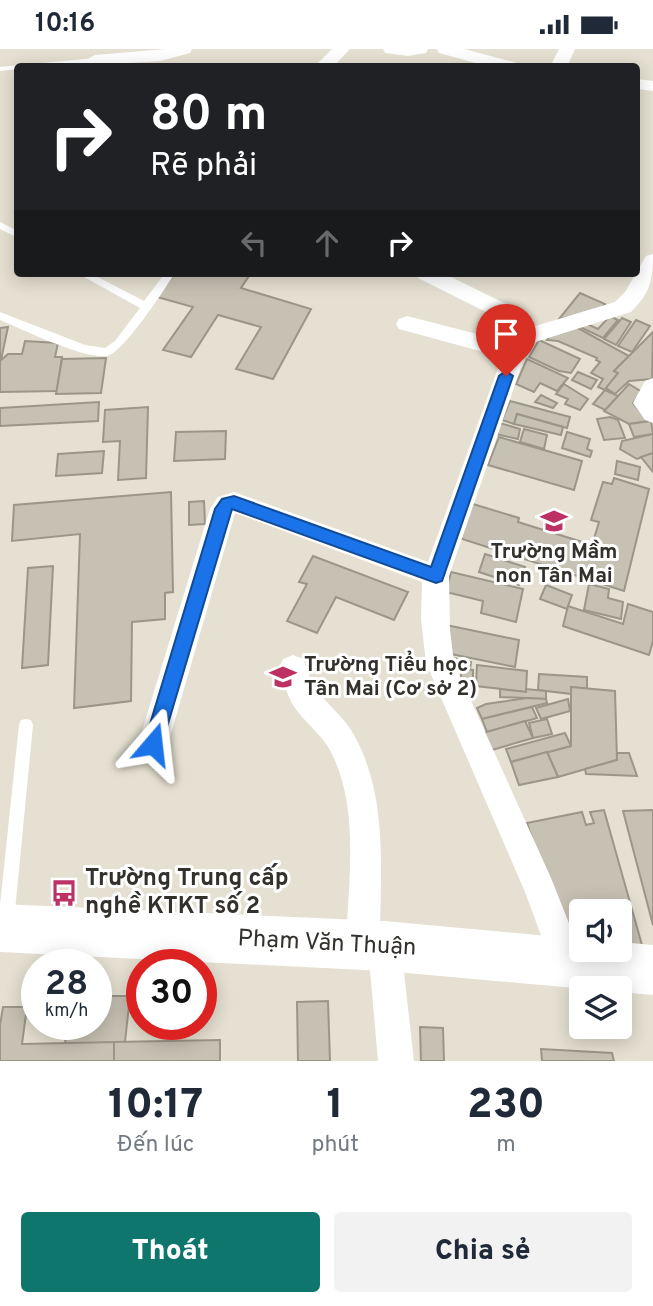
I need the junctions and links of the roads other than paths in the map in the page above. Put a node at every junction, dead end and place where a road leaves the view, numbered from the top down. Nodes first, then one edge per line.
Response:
1 (184, 49) edge
2 (342, 49) edge
3 (391, 49) edge
4 (420, 49) edge
5 (453, 52) edge
6 (95, 58) edge
7 (53, 63) edge
8 (326, 63) edge
9 (496, 63) edge
10 (653, 261) edge
11 (90, 277) edge
12 (167, 277) edge
13 (433, 277) edge
14 (145, 306) junction
15 (0, 316) edge
16 (407, 324) dead end
17 (517, 345) junction
18 (436, 576) junction
19 (293, 668) dead end
20 (26, 725) dead end
21 (153, 744) dead end
22 (3, 928) edge
23 (373, 946) junction
24 (566, 961) junction
25 (653, 970) edge
26 (396, 1061) edge

1 - 6 street
2 - 8 street
3 - 4 street
5 - 9 street
6 - 7 lane
10 - 17 street
11 - 14 lane
12 - 14 lane
13 - 17 street
14 - 15 lane
16 - 17 street
17 - 18 street
18 - 21 street
18 - 24 street
19 - 23 street
20 - 22 lane
22 - 23 main road, Phạm Văn Thuận
23 - 24 main road, Phạm Văn Thuận
23 - 26 street
24 - 25 main road, Phạm Văn Thuận

